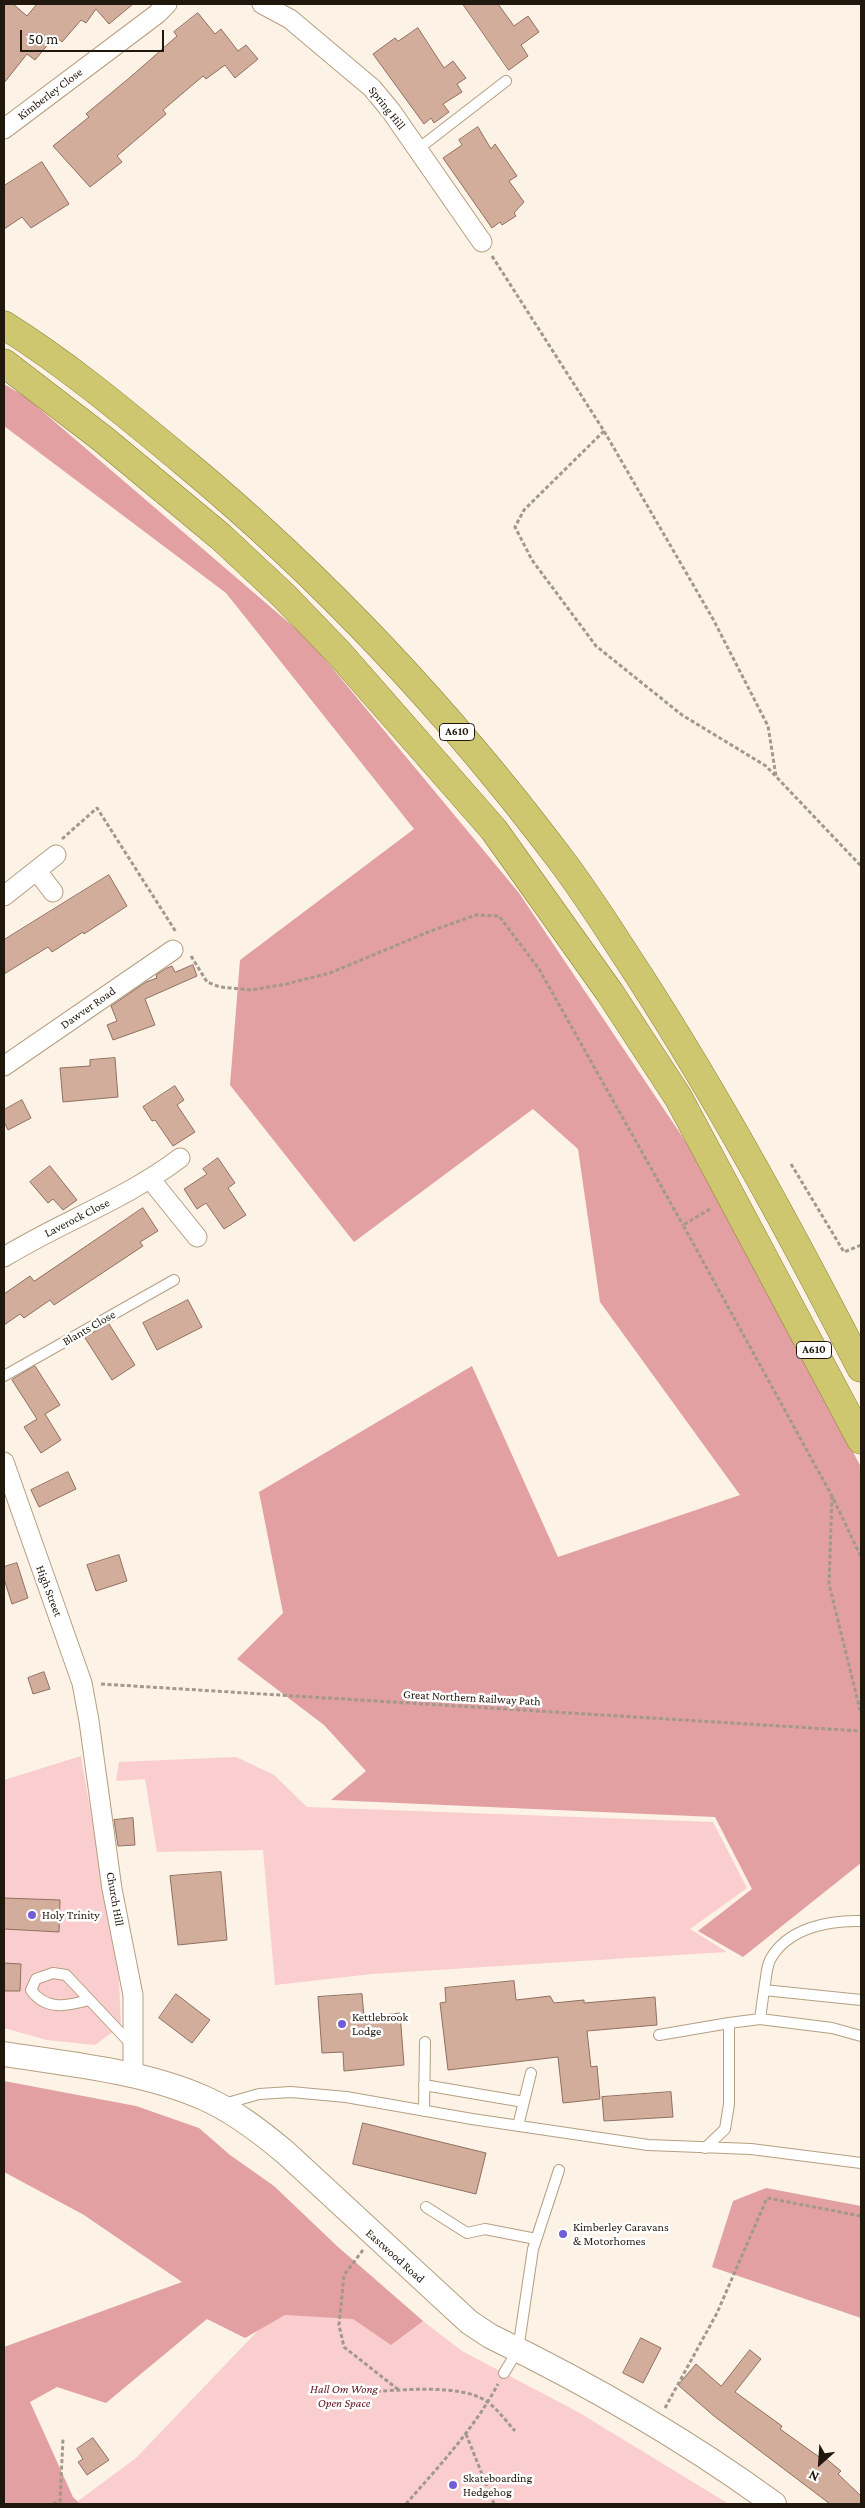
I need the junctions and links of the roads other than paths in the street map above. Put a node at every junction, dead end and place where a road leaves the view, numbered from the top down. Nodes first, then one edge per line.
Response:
1 (167, 4) edge
2 (262, 4) edge
3 (506, 81) dead end
4 (4, 129) edge
5 (418, 149) junction
6 (482, 242) road end
7 (4, 325) edge
8 (4, 364) edge
9 (56, 855) road end
10 (37, 871) junction
11 (53, 892) dead end
12 (4, 896) edge
13 (180, 946) road end
14 (4, 1066) edge
15 (180, 1158) dead end
16 (151, 1180) junction
17 (197, 1237) dead end
18 (4, 1257) edge
19 (174, 1280) dead end
20 (861, 1368) edge
21 (4, 1376) edge
22 (861, 1440) edge
23 (4, 1462) edge
24 (7, 1482) edge
25 (89, 1721) joint
26 (861, 1921) edge
27 (764, 1990) junction
28 (89, 2000) junction
29 (861, 2000) edge
30 (760, 2019) junction
31 (729, 2023) junction
32 (659, 2036) dead end
33 (861, 2036) edge
34 (425, 2042) dead end
35 (132, 2046) junction
36 (4, 2054) edge
37 (532, 2073) dead end
38 (133, 2076) junction
39 (424, 2085) junction
40 (524, 2102) junction
41 (220, 2105) junction
42 (424, 2111) junction
43 (518, 2126) junction
44 (705, 2148) junction
45 (861, 2163) edge
46 (559, 2170) dead end
47 (426, 2207) dead end
48 (536, 2239) junction
49 (518, 2350) junction
50 (504, 2373) road end
51 (774, 2504) edge

1 - 4 street, Kimberley Close
2 - 5 street, Spring Hill
3 - 5 lane
5 - 6 street, Spring Hill
7 - 20 highway, A610
8 - 22 highway, A610
9 - 10 street
10 - 11 street
10 - 12 street
13 - 14 street, Dawver Road
15 - 16 street, Laverock Close
16 - 17 street
16 - 18 street, Laverock Close
19 - 21 lane, Blants Close
23 - 24 street, High Street
24 - 25 street, High Street
25 - 35 street, Church Hill
26 - 27 lane
27 - 29 lane
27 - 30 lane
28 - 28 lane
28 - 35 lane
30 - 31 lane
30 - 33 lane
31 - 32 lane
31 - 44 lane
34 - 39 lane
35 - 38 street, Church Hill
36 - 38 street, Eastwood Road
37 - 40 lane
38 - 41 street, Eastwood Road
39 - 40 lane
39 - 42 lane
40 - 43 lane
41 - 42 lane
41 - 49 street, Eastwood Road
42 - 43 lane
43 - 44 lane
44 - 45 lane
46 - 48 lane
47 - 48 lane
48 - 49 lane
49 - 50 lane
49 - 51 street, Eastwood Road

